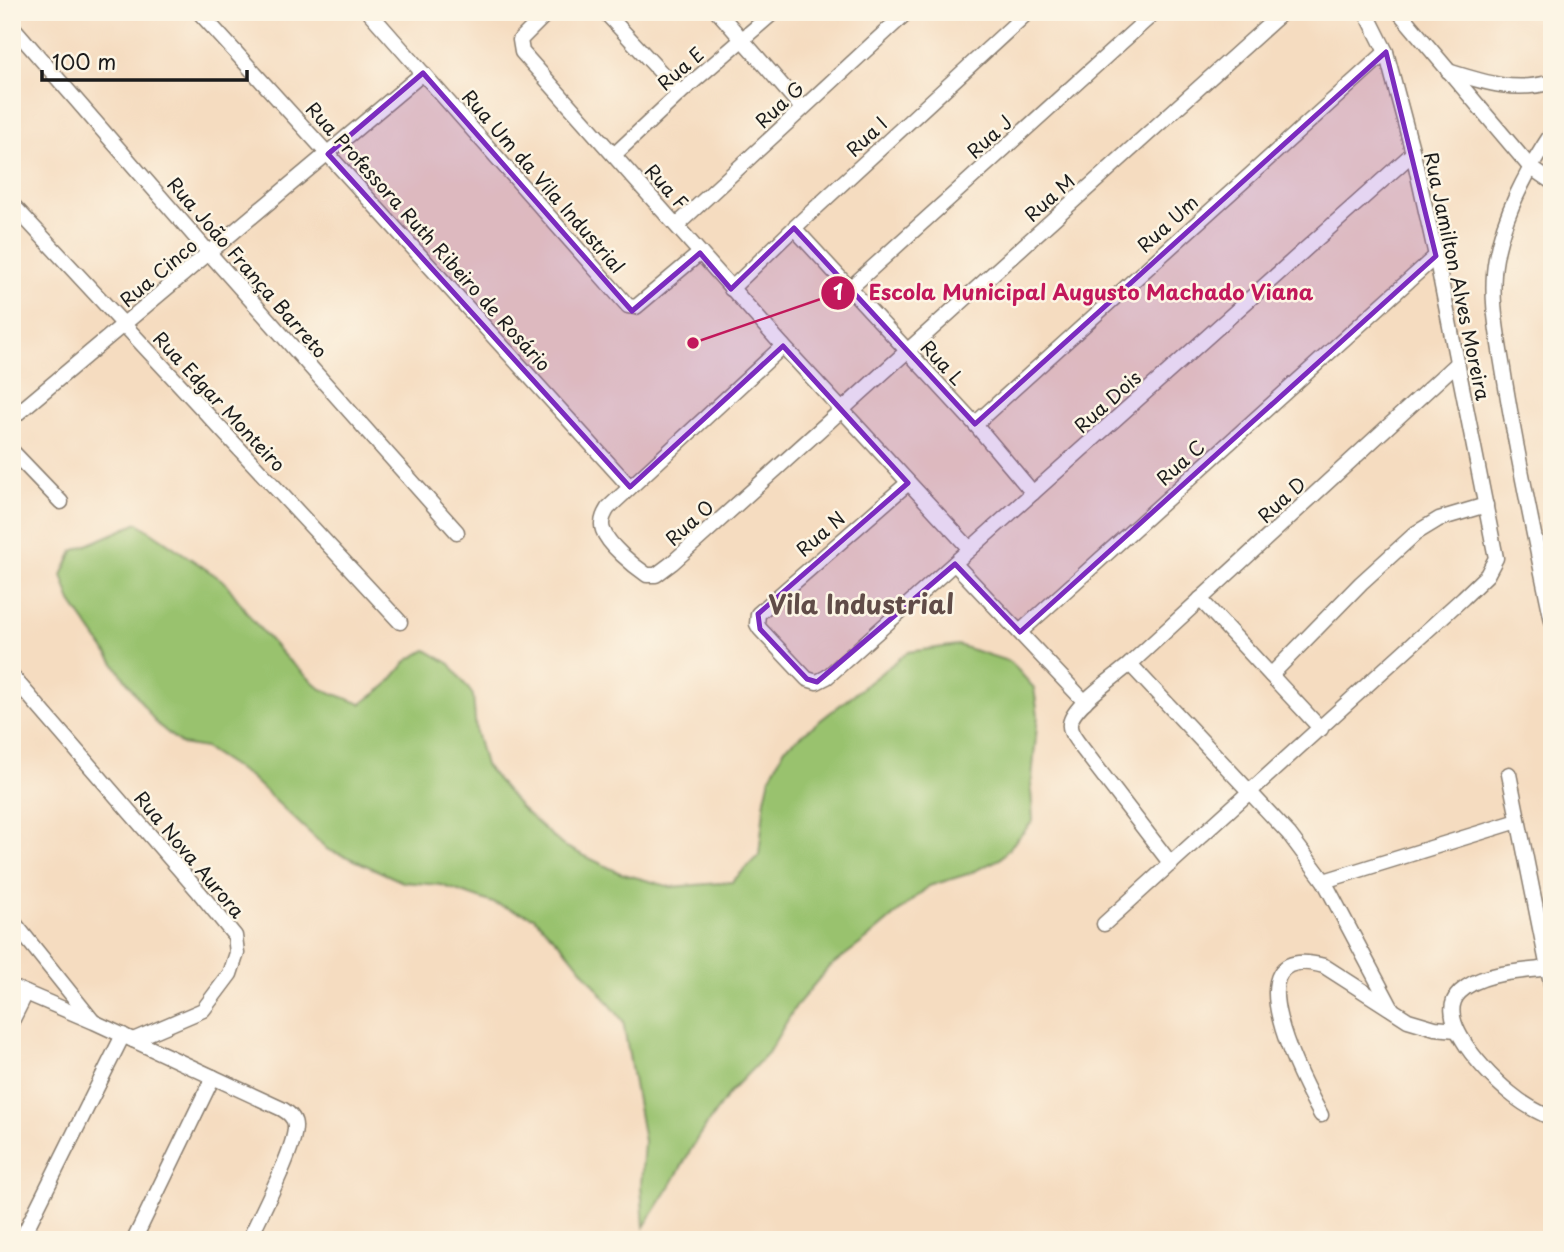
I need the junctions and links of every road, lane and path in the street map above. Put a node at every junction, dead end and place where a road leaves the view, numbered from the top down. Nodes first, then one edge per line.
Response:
1 (199, 12) edge
2 (369, 12) edge
3 (548, 12) edge
4 (605, 12) edge
5 (718, 12) edge
6 (774, 12) edge
7 (907, 12) edge
8 (1028, 12) edge
9 (1155, 12) edge
10 (1283, 12) edge
11 (1399, 12) edge
12 (1368, 13) edge
13 (12, 26) edge
14 (743, 40) junction
15 (1386, 52) junction
16 (1446, 70) junction
17 (423, 73) junction
18 (1552, 82) edge
19 (680, 93) junction
20 (802, 108) junction
21 (1552, 133) edge
22 (1413, 153) junction
23 (328, 154) junction
24 (614, 155) junction
25 (1530, 167) junction
26 (1552, 182) edge
27 (12, 204) edge
28 (677, 225) junction
29 (794, 228) junction
30 (700, 253) junction
31 (210, 254) junction
32 (1436, 256) junction
33 (731, 289) junction
34 (849, 289) junction
35 (123, 325) junction
36 (783, 346) junction
37 (906, 351) junction
38 (1457, 363) junction
39 (841, 411) junction
40 (12, 418) edge
41 (975, 424) junction
42 (12, 451) edge
43 (908, 482) junction
44 (630, 486) junction
45 (1033, 493) junction
46 (61, 502) dead end
47 (1486, 505) junction
48 (457, 532) dead end
49 (970, 549) junction
50 (955, 564) junction
51 (1548, 589) edge
52 (1200, 599) junction
53 (1552, 621) edge
54 (400, 622) dead end
55 (1020, 632) junction
56 (1130, 664) junction
57 (1271, 675) junction
58 (12, 676) edge
59 (827, 677) joint
60 (1086, 702) junction
61 (1321, 729) junction
62 (1509, 775) dead end
63 (1249, 792) junction
64 (1518, 821) junction
65 (1171, 863) junction
66 (1324, 881) junction
67 (12, 920) edge
68 (1104, 924) dead end
69 (1548, 968) junction
70 (1552, 988) edge
71 (19, 990) edge
72 (1392, 1009) junction
73 (12, 1021) edge
74 (94, 1021) junction
75 (1456, 1030) junction
76 (128, 1037) junction
77 (212, 1077) junction
78 (1321, 1115) dead end
79 (1552, 1118) edge
80 (21, 1240) edge
81 (134, 1240) edge
82 (249, 1240) edge

1 - 23 street, Rua Professora Ruth Ribeiro de Rosário
2 - 17 street, Rua Um da Vila Industrial
3 - 24 street, Rua F
4 - 19 street
5 - 14 street
6 - 14 street, Rua E
7 - 20 street, Rua G
8 - 29 street, Rua I
9 - 34 street, Rua J
10 - 37 street, Rua M
11 - 16 street
12 - 15 street, Rua Jamilton Alves Moreira
13 - 31 street, Rua João França Barreto
14 - 19 street, Rua E
14 - 20 street
15 - 22 street, Rua Jamilton Alves Moreira
15 - 41 street, Rua Um
16 - 18 street
16 - 25 street
17 - 23 street, Rua Cinco
17 - 30 street, Rua Um da Vila Industrial
19 - 24 street, Rua E
20 - 28 street, Rua G
21 - 25 street
22 - 32 street, Rua Jamilton Alves Moreira
22 - 45 street, Rua Dois
23 - 31 street, Rua Cinco
23 - 44 street, Rua Professora Ruth Ribeiro de Rosário
24 - 28 street, Rua F
25 - 26 street
25 - 51 street
27 - 35 street, Rua Edgar Monteiro
28 - 30 street, Rua F
29 - 33 street, Rua I
29 - 34 street, Rua L
30 - 33 street, Rua F
31 - 35 street, Rua Cinco
31 - 48 street, Rua João França Barreto
32 - 38 street, Rua Jamilton Alves Moreira
32 - 55 street, Rua C
33 - 36 street, Rua F
34 - 37 street, Rua L
35 - 40 street, Rua Cinco
35 - 54 street, Rua Edgar Monteiro
36 - 39 street, Rua F
36 - 44 street
37 - 39 street, Rua M
37 - 41 street, Rua L
38 - 47 street, Rua Jamilton Alves Moreira
38 - 52 street, Rua D
39 - 43 street, Rua F
39 - 44 street, Rua O
41 - 45 street, Rua L
42 - 46 street
43 - 49 street, Rua F
43 - 59 street, Rua N
45 - 49 street, Rua Dois
47 - 57 street
47 - 61 street, Rua Jamilton Alves Moreira
49 - 50 street, Rua Dois
50 - 55 street
50 - 59 street, Rua Dois
51 - 53 street
52 - 56 street, Rua D
52 - 57 street
55 - 60 street
56 - 60 street, Rua D
56 - 63 street
57 - 61 street
58 - 76 street, Rua Nova Aurora
60 - 65 street
61 - 63 street
62 - 64 street
63 - 65 street
63 - 66 street
64 - 66 street
64 - 69 street
65 - 68 street
66 - 72 street
67 - 74 street
69 - 70 street
69 - 75 street
71 - 73 street
71 - 74 street
72 - 75 street
72 - 78 street
74 - 76 street
75 - 79 street
76 - 77 street
76 - 80 street
77 - 81 street
77 - 82 street

